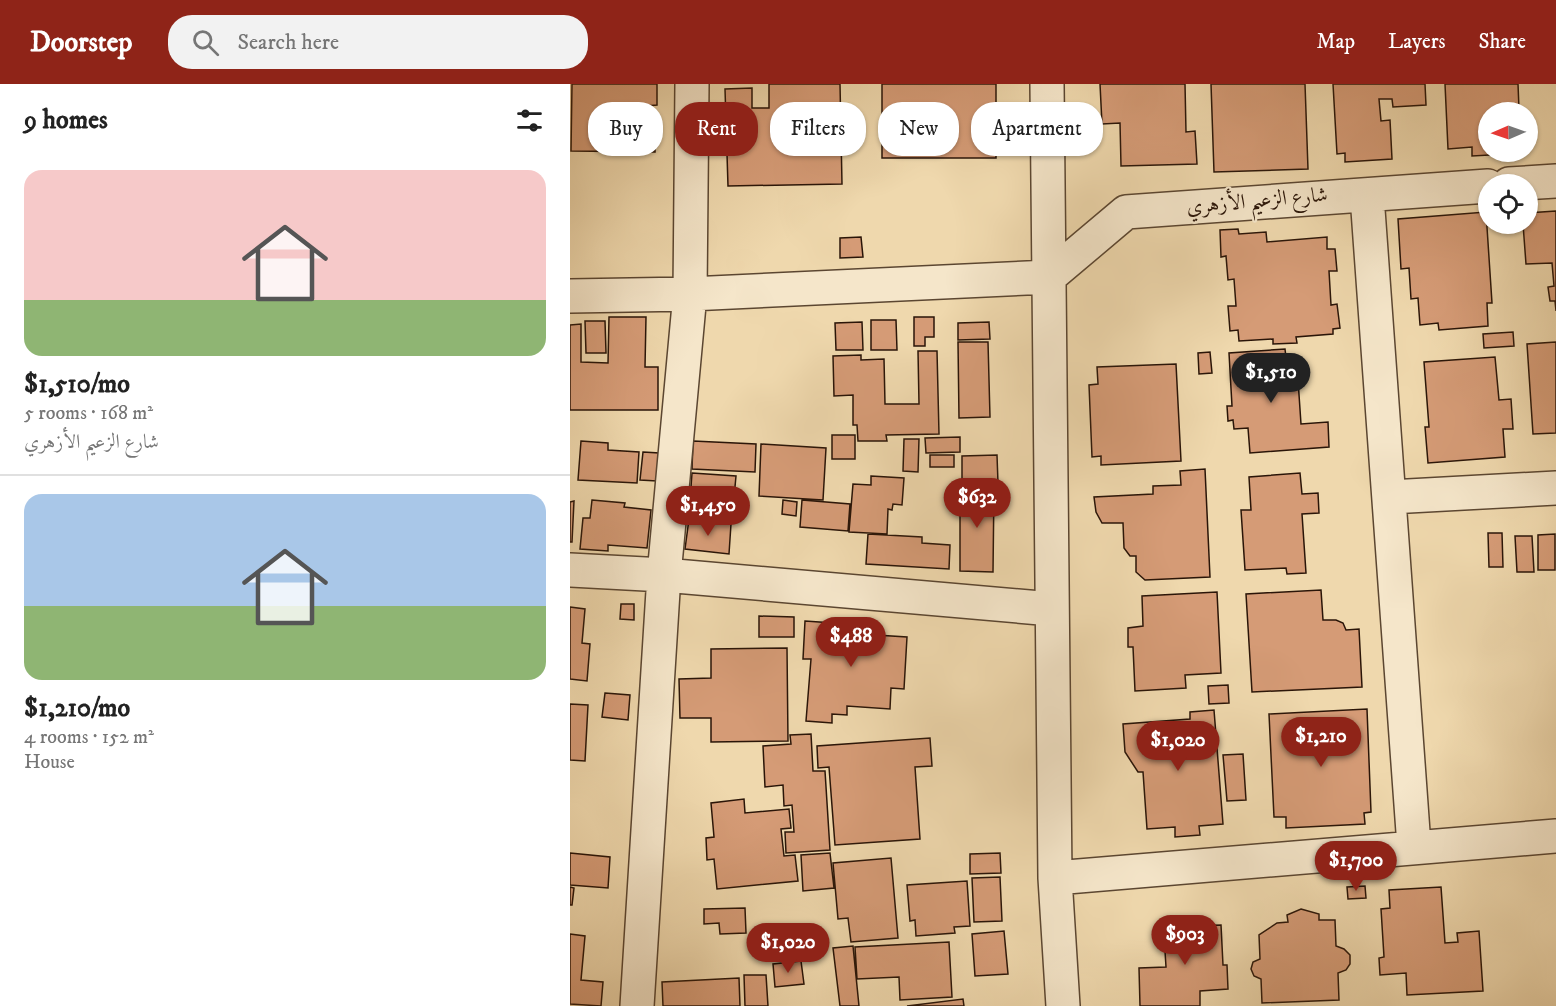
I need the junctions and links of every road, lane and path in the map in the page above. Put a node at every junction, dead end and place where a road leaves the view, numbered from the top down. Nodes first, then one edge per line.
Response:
1 (692, 84) edge
2 (1047, 84) edge
3 (1556, 181) edge
4 (1538, 182) edge
5 (1478, 187) edge
6 (1367, 196) junction
7 (1049, 277) junction
8 (690, 294) junction
9 (570, 296) edge
10 (1556, 489) edge
11 (1390, 497) junction
12 (570, 570) edge
13 (664, 575) junction
14 (1052, 609) junction
15 (1556, 836) edge
16 (1414, 846) junction
17 (1055, 878) junction
18 (637, 1006) edge
19 (1063, 1006) edge

1 - 8 street
2 - 7 street
3 - 4 street
5 - 6 street, شارع الزعيم الأزهري
6 - 7 street, شارع الزعيم الأزهري
6 - 11 street
7 - 8 street
7 - 14 street
8 - 9 street
8 - 13 street
10 - 11 street
11 - 16 street
12 - 13 street
13 - 14 street
13 - 18 street
14 - 17 street
15 - 16 street
16 - 17 street
17 - 19 street

